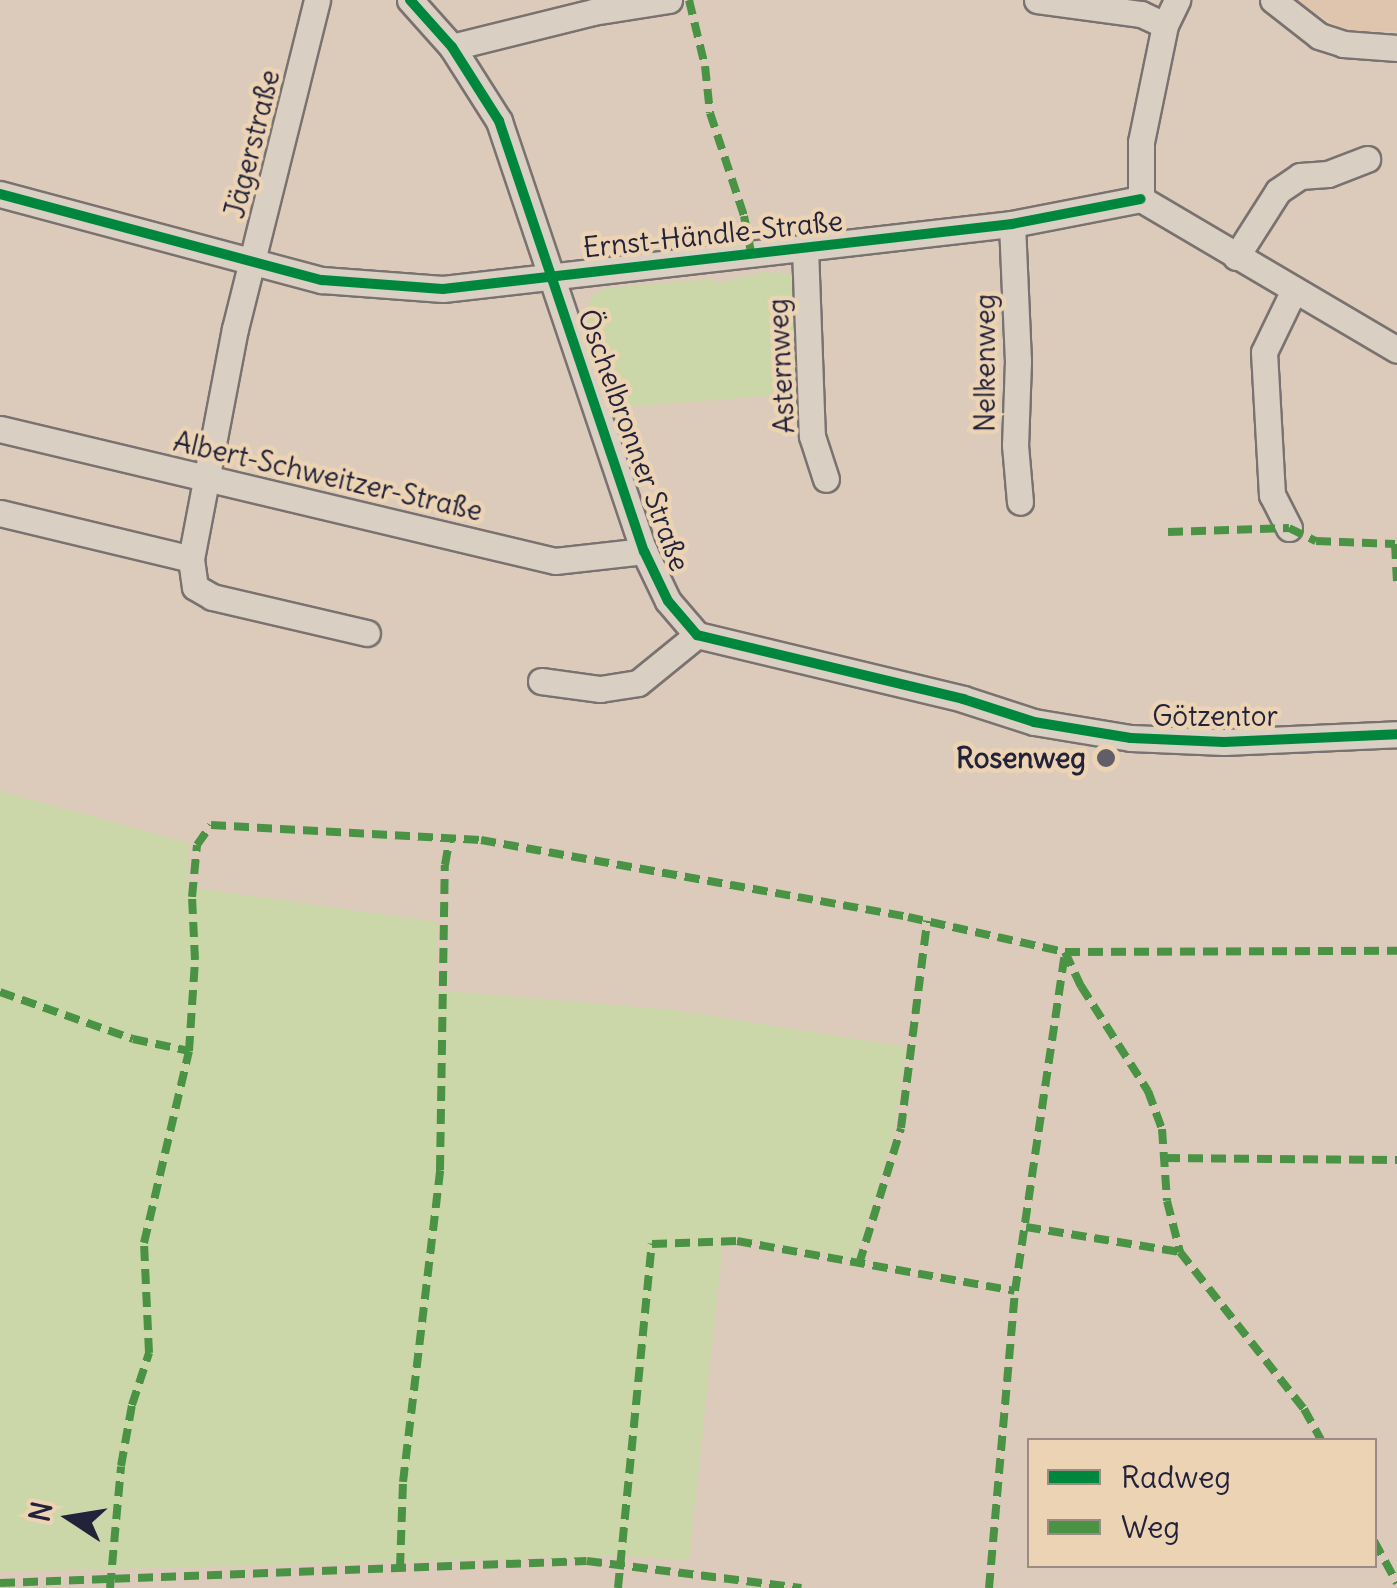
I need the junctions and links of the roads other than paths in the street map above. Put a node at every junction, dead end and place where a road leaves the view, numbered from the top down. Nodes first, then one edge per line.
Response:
1 (317, 0) edge
2 (410, 0) edge
3 (669, 0) edge
4 (1037, 0) edge
5 (1177, 0) edge
6 (1273, 0) edge
7 (1165, 25) junction
8 (452, 47) junction
9 (1397, 48) edge
10 (1367, 158) dead end
11 (0, 194) edge
12 (1141, 199) junction
13 (1012, 224) junction
14 (805, 248) junction
15 (1236, 256) junction
16 (254, 264) junction
17 (550, 274) junction
18 (1294, 290) junction
19 (1397, 350) edge
20 (0, 429) edge
21 (204, 477) junction
22 (826, 479) dead end
23 (1020, 502) dead end
24 (0, 513) edge
25 (1288, 528) dead end
26 (644, 550) junction
27 (191, 559) junction
28 (366, 633) dead end
29 (697, 636) junction
30 (541, 681) dead end
31 (1397, 734) edge

1 - 16 street, Jägerstraße
2 - 8 street, Öschelbronner Straße
3 - 8 street
4 - 7 street
5 - 7 street
6 - 9 street
7 - 12 street
8 - 17 street, Öschelbronner Straße
10 - 15 street
11 - 16 street, Ernst-Händle-Straße
12 - 13 street, Ernst-Händle-Straße
12 - 15 street
13 - 14 street, Ernst-Händle-Straße
13 - 23 street, Nelkenweg
14 - 17 street, Ernst-Händle-Straße
14 - 22 street, Asternweg
15 - 18 street
16 - 17 street, Ernst-Händle-Straße
16 - 21 street, Jägerstraße
17 - 26 street, Öschelbronner Straße
18 - 19 street
18 - 25 street
20 - 21 street, Albert-Schweitzer-Straße
21 - 26 street, Albert-Schweitzer-Straße
21 - 27 street, Jägerstraße
24 - 27 street
26 - 29 street, Öschelbronner Straße
27 - 28 street
29 - 30 street
29 - 31 street, Götzentor

